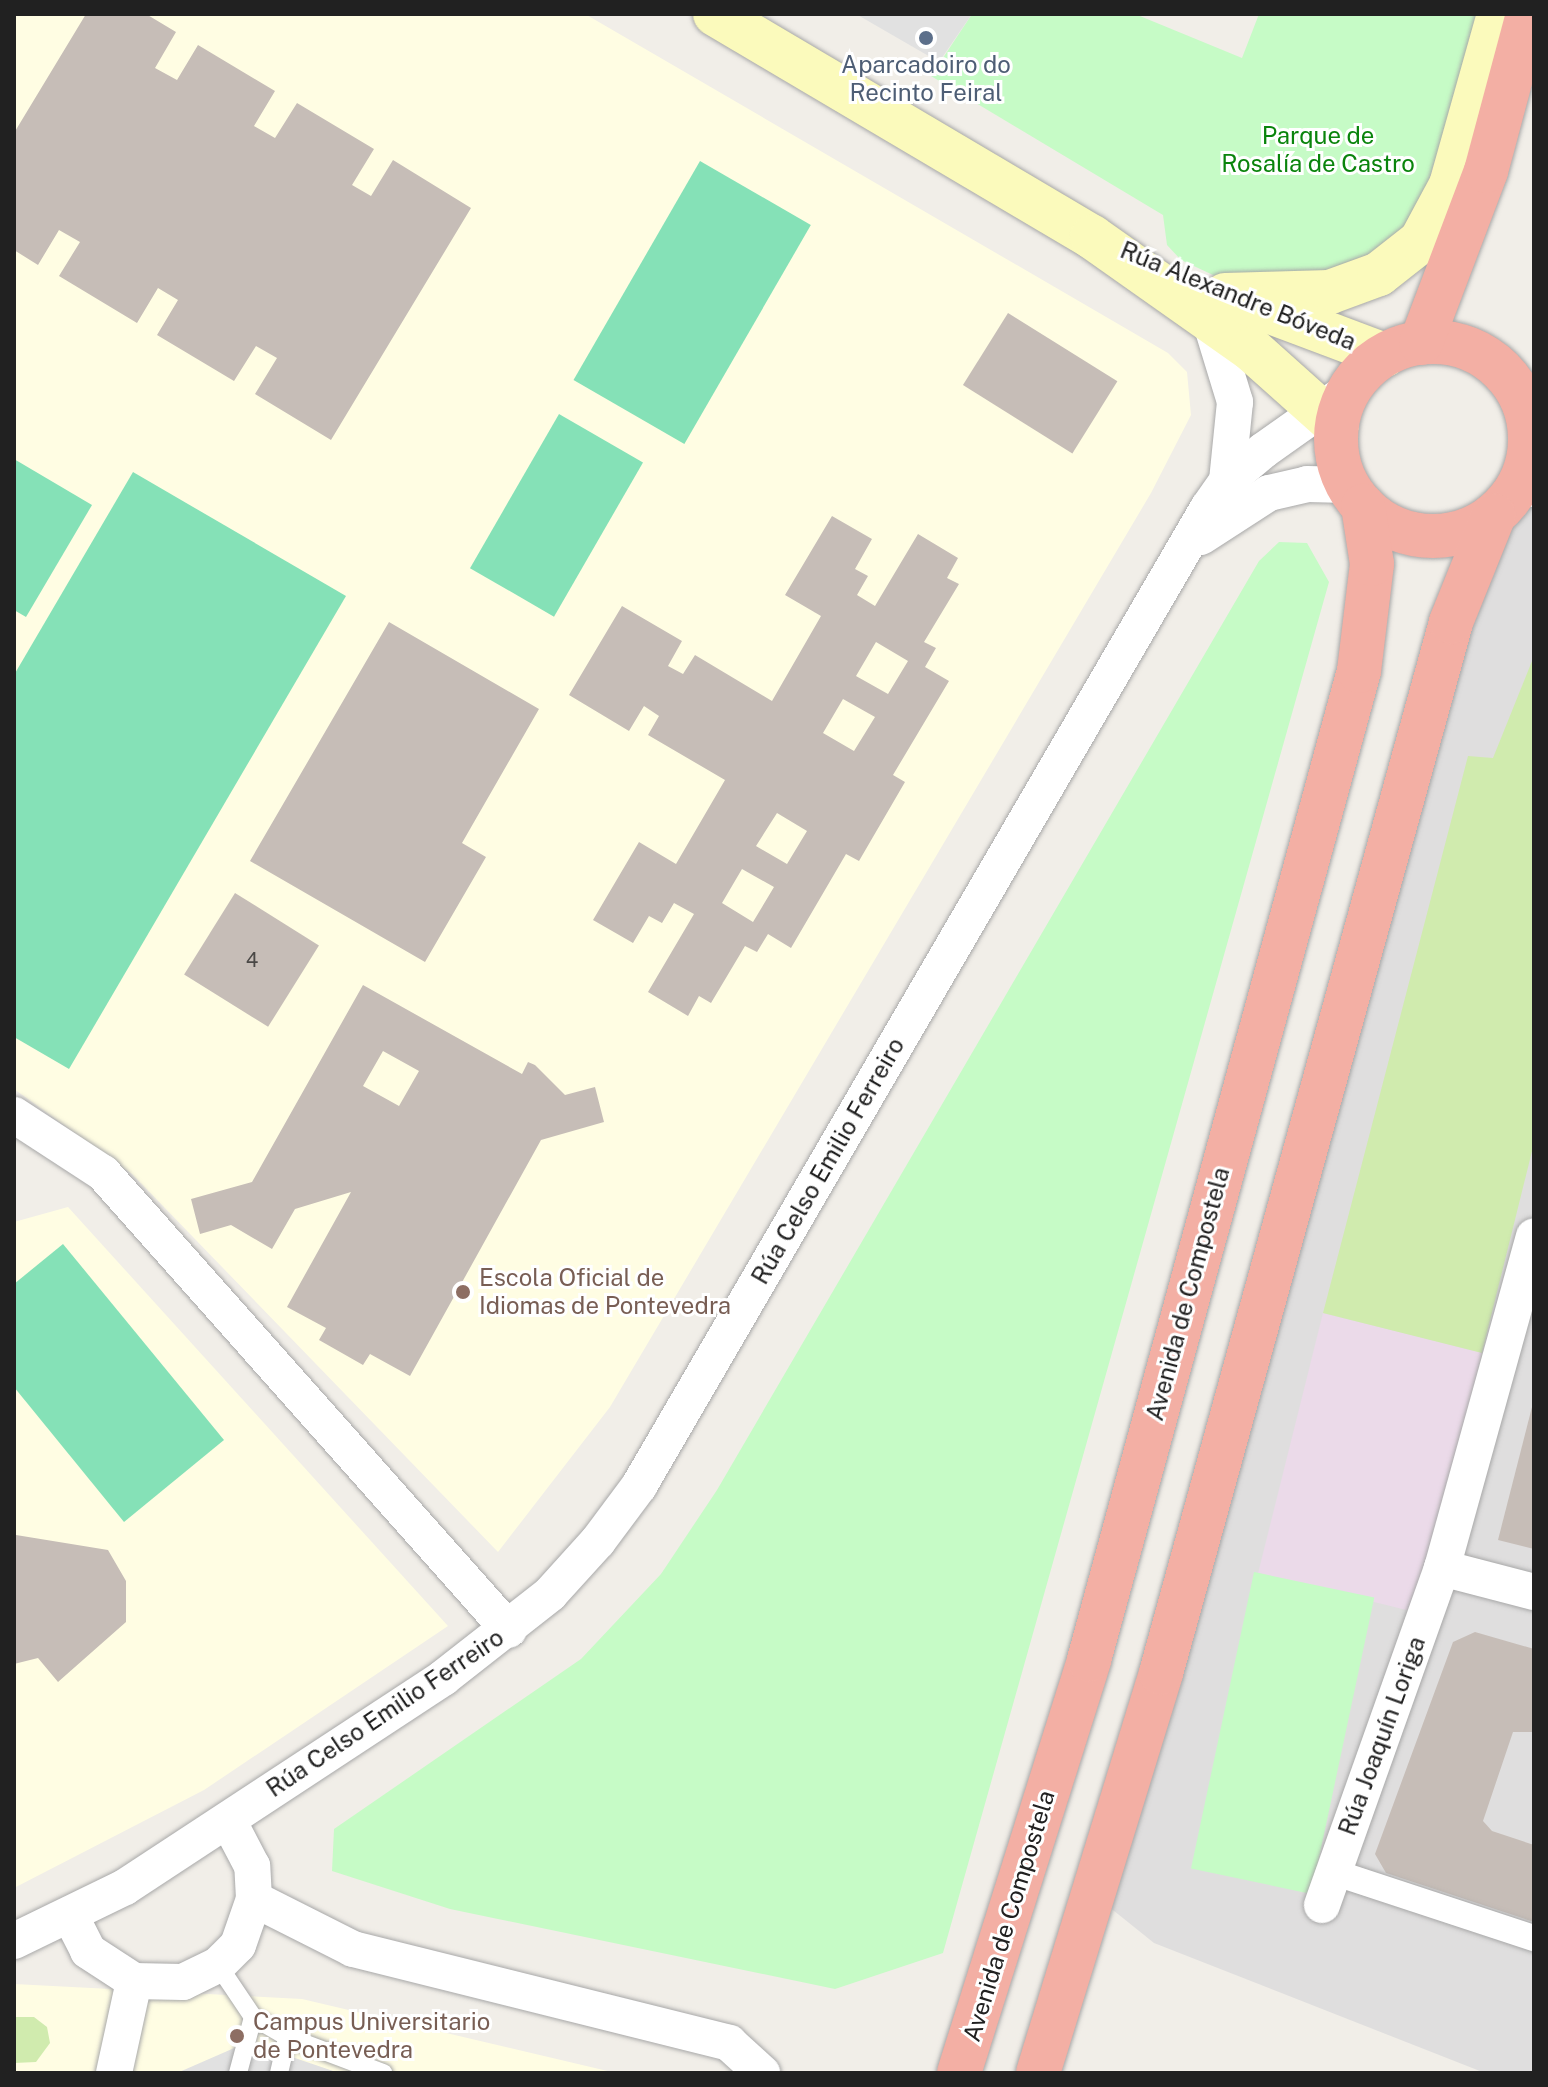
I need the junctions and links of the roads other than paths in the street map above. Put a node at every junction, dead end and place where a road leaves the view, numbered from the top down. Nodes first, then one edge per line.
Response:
1 (715, 14) edge
2 (1499, 14) edge
3 (1528, 14) edge
4 (760, 25) edge
5 (1217, 307) junction
6 (1403, 349) junction
7 (1534, 356) edge
8 (1336, 408) junction
9 (1529, 419) junction
10 (1227, 481) junction
11 (1355, 495) junction
12 (1516, 495) edge
13 (1193, 543) junction
14 (14, 1115) edge
15 (1534, 1237) edge
16 (1442, 1568) junction
17 (1534, 1592) edge
18 (509, 1630) junction
19 (228, 1820) junction
20 (1328, 1888) joint
21 (254, 1899) junction
22 (71, 1917) junction
23 (1534, 1938) edge
24 (14, 1941) edge
25 (218, 1965) junction
26 (134, 1981) junction
27 (253, 2017) junction
28 (287, 2037) junction
29 (114, 2073) edge
30 (238, 2073) edge
31 (279, 2073) edge
32 (383, 2073) edge
33 (762, 2073) edge
34 (959, 2073) edge
35 (1038, 2073) edge

1 - 4 main road, Rúa Alexandre Bóveda
2 - 5 main road
3 - 6 highway
4 - 5 main road, Rúa Alexandre Bóveda
5 - 6 main road, Rúa Alexandre Bóveda
5 - 8 main road, Rúa Alexandre Bóveda
5 - 10 street
6 - 8 highway
6 - 9 highway
7 - 9 highway
8 - 10 street
8 - 11 highway
9 - 12 highway
10 - 13 street, Rúa Celso Emilio Ferreiro
11 - 12 highway
11 - 13 street
11 - 34 highway, Avenida de Compostela
12 - 35 highway
13 - 18 street, Rúa Celso Emilio Ferreiro
14 - 18 street
15 - 16 street, Rúa Joaquín Loriga
16 - 17 street
16 - 20 street, Rúa Joaquín Loriga
18 - 19 street, Rúa Celso Emilio Ferreiro
19 - 21 street
19 - 22 street, Rúa Celso Emilio Ferreiro
20 - 23 street
21 - 25 street
21 - 33 street
22 - 24 street, Rúa Celso Emilio Ferreiro
22 - 26 street
25 - 26 street
25 - 27 lane
26 - 29 street
27 - 28 lane
27 - 30 lane
28 - 31 lane
28 - 32 lane

